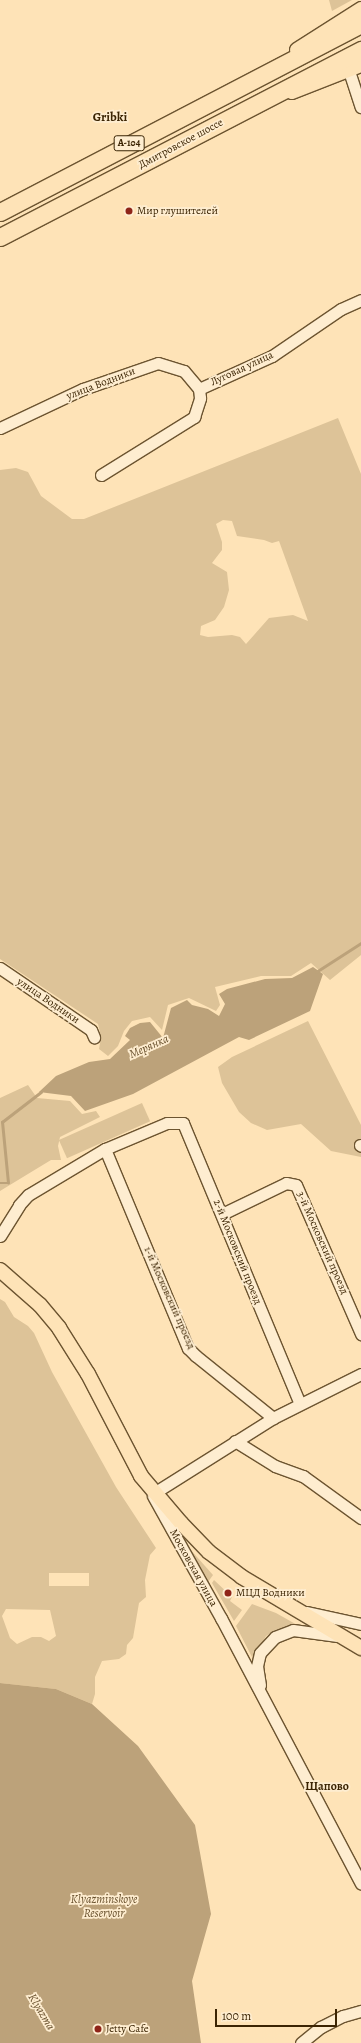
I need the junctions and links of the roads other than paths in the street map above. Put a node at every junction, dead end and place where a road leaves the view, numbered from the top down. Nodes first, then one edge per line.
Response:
1 (361, 10) edge
2 (361, 24) edge
3 (361, 50) edge
4 (355, 68) edge
5 (259, 76) junction
6 (259, 102) junction
7 (361, 107) edge
8 (0, 212) edge
9 (0, 237) edge
10 (361, 300) edge
11 (199, 389) junction
12 (0, 428) edge
13 (101, 475) dead end
14 (0, 968) edge
15 (94, 1036) dead end
16 (105, 1149) junction
17 (222, 1214) junction
18 (0, 1236) edge
19 (0, 1270) edge
20 (361, 1334) edge
21 (361, 1374) edge
22 (300, 1404) junction
23 (273, 1418) junction
24 (235, 1441) junction
25 (141, 1476) junction
26 (154, 1493) junction
27 (361, 1518) edge
28 (286, 1605) junction
29 (301, 1610) junction
30 (361, 1624) edge
31 (343, 1637) junction
32 (361, 1639) edge
33 (361, 1648) edge
34 (265, 1703) junction
35 (361, 1883) edge
36 (361, 2011) edge
37 (301, 2043) edge

1 - 5 main road
2 - 5 highway
3 - 6 highway, Дмитровское шоссе
4 - 6 main road
4 - 7 street
5 - 8 highway, А-104
6 - 9 highway, Дмитровское шоссе / А-104
10 - 11 street, Луговая улица
11 - 12 street, улица Водники
11 - 13 street, Луговая улица
14 - 15 street, улица Водники
16 - 17 street, 2-й Московский проезд
16 - 18 street
16 - 23 street, 1-й Московский проезд
17 - 20 street, 3-й Московский проезд
17 - 22 street, 2-й Московский проезд
19 - 25 main road, Московская улица
21 - 22 street
22 - 23 street
23 - 24 street
24 - 26 street
24 - 27 street
25 - 26 main road
25 - 34 street, Московская улица
26 - 28 main road
28 - 29 main road
28 - 31 main road
29 - 30 street
29 - 32 main road
31 - 33 main road
31 - 34 street
34 - 35 street, Московская улица
36 - 37 street

